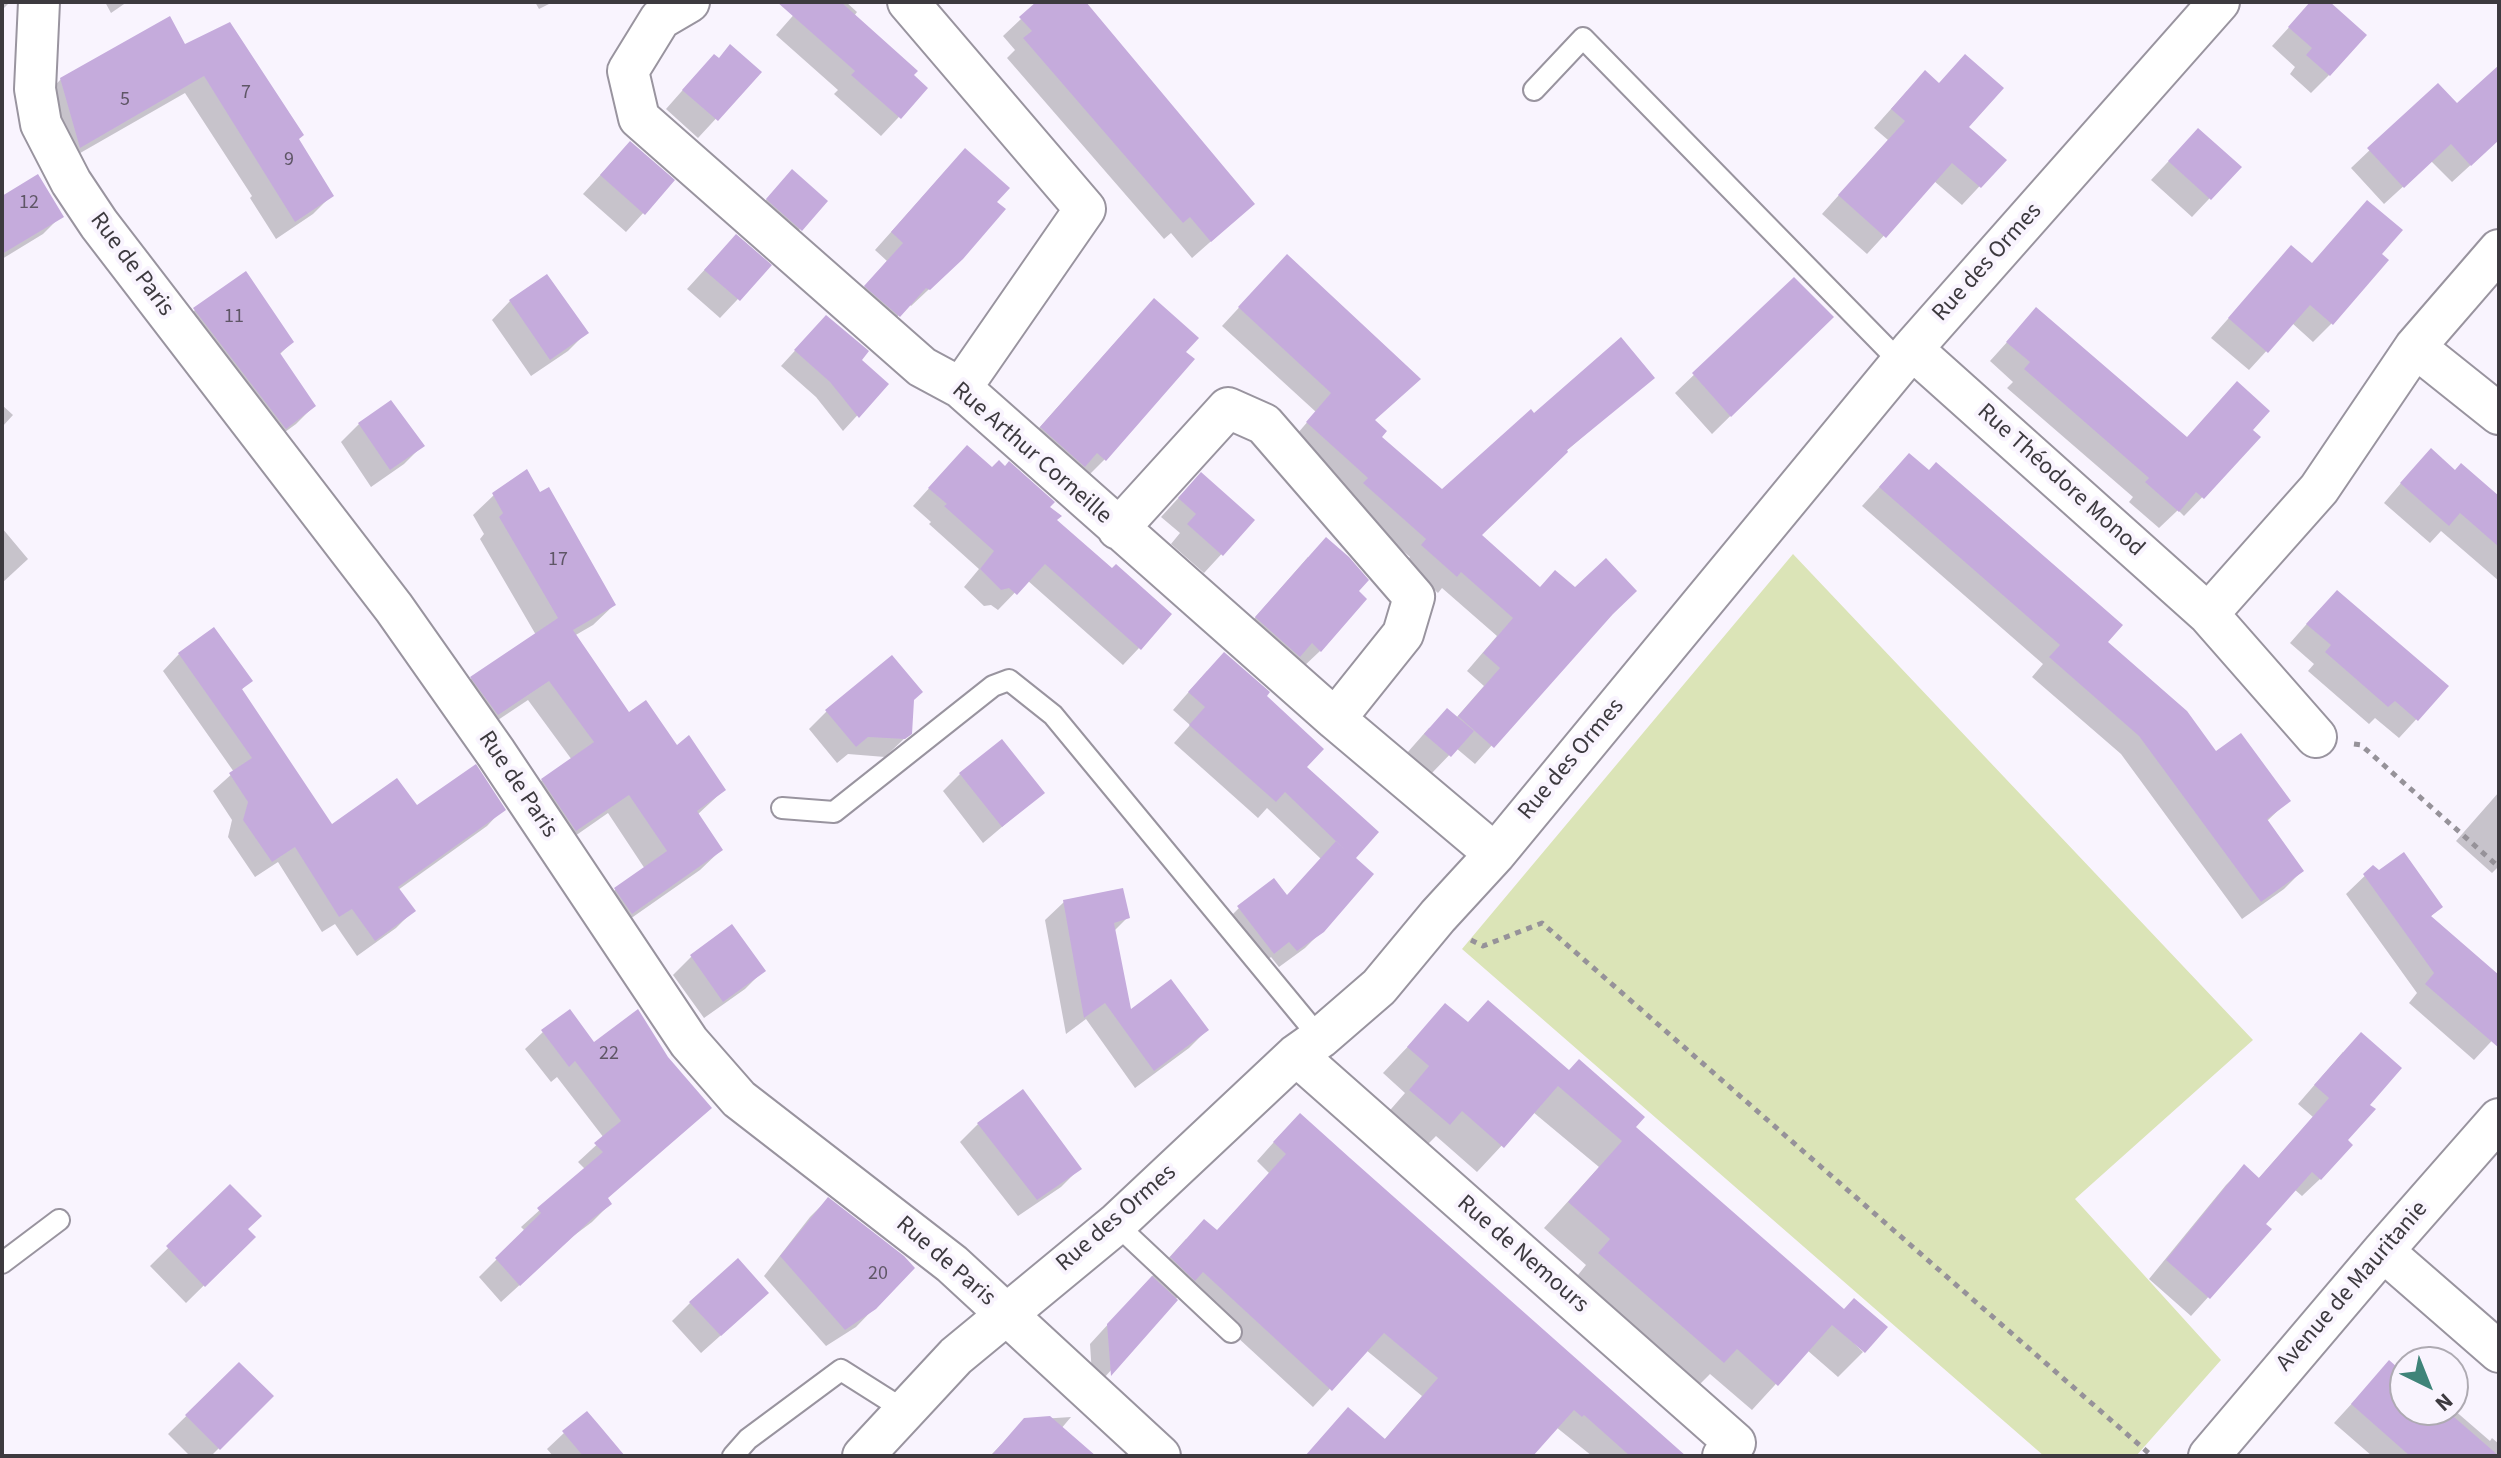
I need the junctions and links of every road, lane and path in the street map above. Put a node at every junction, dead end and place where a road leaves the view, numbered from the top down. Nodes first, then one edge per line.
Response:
1 (39, 2) edge
2 (689, 2) edge
3 (908, 2) edge
4 (2219, 2) edge
5 (1534, 90) dead end
6 (2499, 250) edge
7 (2415, 347) junction
8 (1906, 356) junction
9 (961, 388) junction
10 (2499, 414) edge
11 (1118, 529) junction
12 (2208, 614) junction
13 (1335, 719) junction
14 (2316, 737) joint
15 (782, 808) dead end
16 (1495, 854) junction
17 (2499, 867) edge
18 (1438, 916) junction
19 (1308, 1046) junction
20 (2499, 1119) edge
21 (59, 1220) dead end
22 (1116, 1224) junction
23 (2383, 1251) junction
24 (2, 1263) edge
25 (1007, 1315) junction
26 (1231, 1332) dead end
27 (2499, 1352) edge
28 (904, 1414) junction
29 (733, 1456) edge
30 (863, 1456) edge
31 (1160, 1456) edge
32 (1723, 1456) edge
33 (2152, 1456) edge
34 (2209, 1456) edge

1 - 25 street, Rue de Paris
2 - 9 street, Rue Arthur Corneille
3 - 9 street
4 - 8 street, Rue des Ormes
5 - 8 lane
6 - 7 street
7 - 10 street
7 - 12 street
8 - 12 street, Rue Théodore Monod
8 - 16 street, Rue des Ormes
9 - 11 street, Rue Arthur Corneille
11 - 13 street, Rue Arthur Corneille
11 - 13 street
12 - 14 street, Rue Théodore Monod
13 - 16 street, Rue Arthur Corneille
14 - 17 path
15 - 19 lane
16 - 18 street, Rue des Ormes
18 - 19 street, Rue des Ormes
18 - 33 path
19 - 22 street, Rue des Ormes
19 - 32 street, Rue de Nemours
20 - 23 street, Avenue de Mauritanie
21 - 24 lane
22 - 25 street, Rue des Ormes
22 - 26 lane
23 - 27 street
23 - 34 street, Avenue de Mauritanie
25 - 28 street, Rue des Ormes
25 - 31 street, Rue de Paris
28 - 29 lane
28 - 30 street, Rue des Ormes

